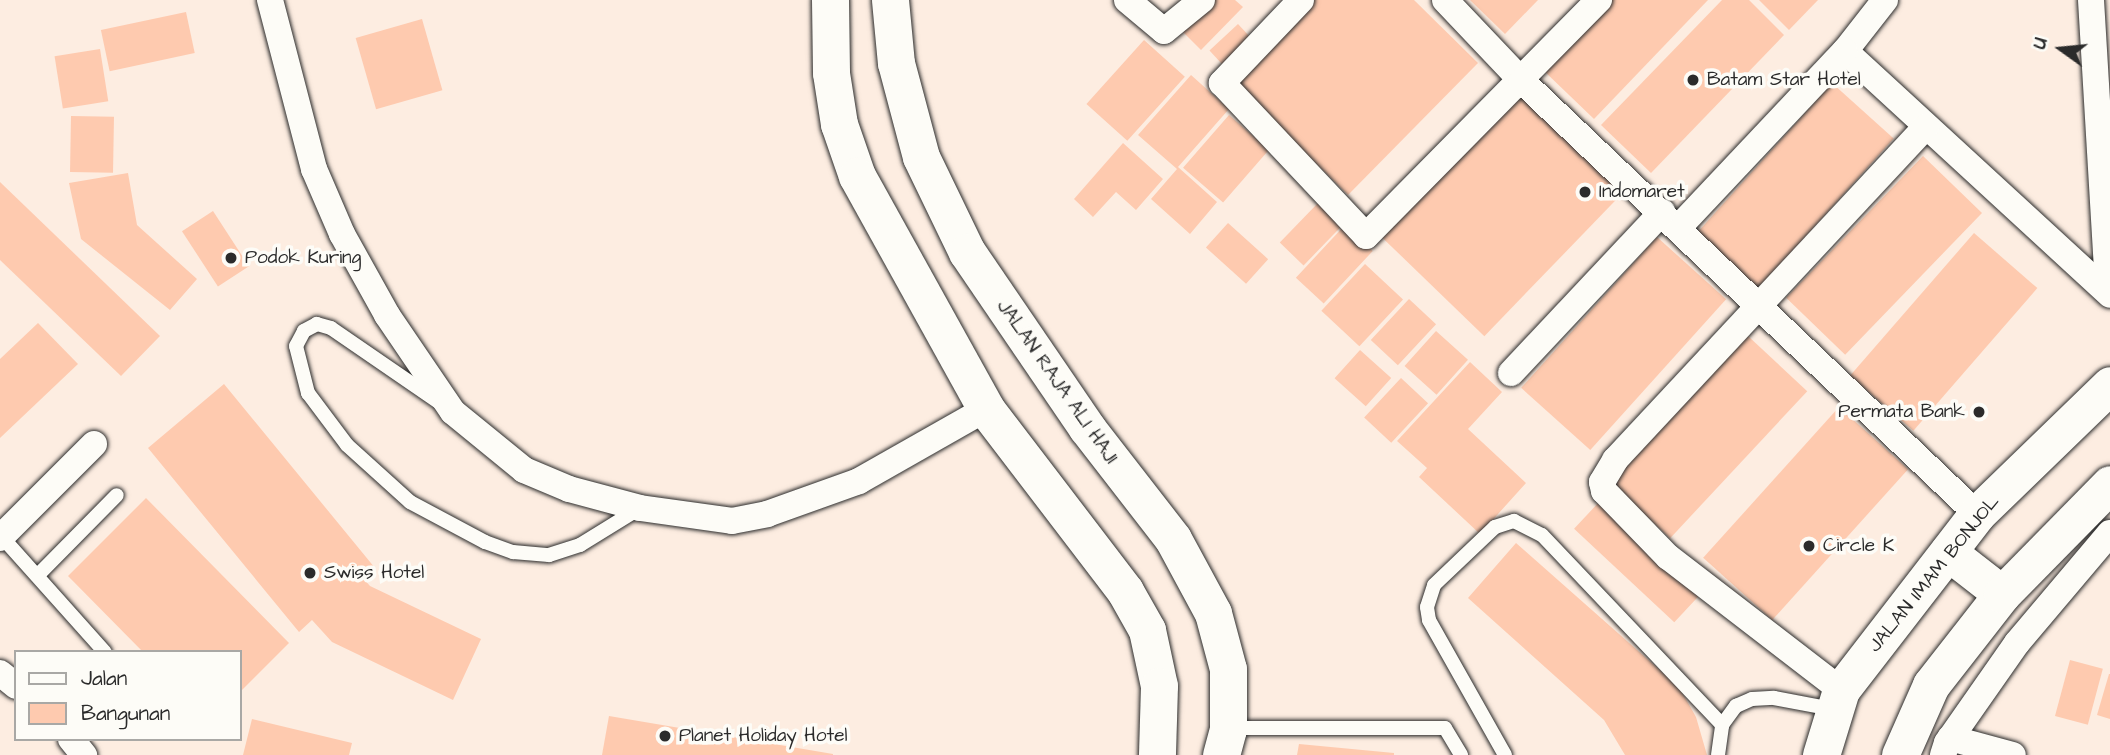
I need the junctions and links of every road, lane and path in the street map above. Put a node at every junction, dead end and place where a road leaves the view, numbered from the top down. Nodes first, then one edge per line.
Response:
1 (270, 0) edge
2 (830, 0) edge
3 (890, 0) edge
4 (1127, 0) edge
5 (1202, 0) edge
6 (1301, 0) edge
7 (1445, 0) edge
8 (1599, 0) edge
9 (1885, 0) edge
10 (2091, 0) edge
11 (1845, 51) junction
12 (1522, 81) junction
13 (1926, 127) junction
14 (1670, 220) junction
15 (2109, 292) edge
16 (1756, 307) junction
17 (1511, 373) dead end
18 (2110, 385) edge
19 (986, 409) junction
20 (453, 412) junction
21 (94, 444) dead end
22 (2110, 484) edge
23 (117, 495) dead end
24 (640, 508) junction
25 (1977, 513) junction
26 (2110, 533) edge
27 (1, 538) edge
28 (1948, 552) junction
29 (38, 575) junction
30 (2002, 594) junction
31 (103, 650) edge
32 (0, 673) edge
33 (14, 684) edge
34 (1837, 699) junction
35 (1722, 725) junction
36 (73, 741) edge
37 (1224, 742) edge
38 (1947, 747) edge
39 (84, 755) edge
40 (1157, 755) edge
41 (1461, 755) edge
42 (1505, 755) edge
43 (1718, 755) edge
44 (1821, 755) edge
45 (1900, 755) edge
46 (2013, 755) edge

1 - 20 street
2 - 19 main road
3 - 37 main road, JALAN RAJA ALI HAJI
4 - 5 street
6 - 12 street
7 - 12 street
8 - 12 street
9 - 11 street
10 - 15 street
11 - 13 street
11 - 14 street
12 - 14 street
13 - 15 street
13 - 16 street
14 - 16 street
14 - 17 street
16 - 25 street
16 - 34 street
18 - 25 main road, JALAN IMAM BONJOL
19 - 24 street
19 - 40 main road
20 - 24 street
20 - 24 lane
21 - 27 street
22 - 30 main road
23 - 29 lane
25 - 28 main road, JALAN IMAM BONJOL
26 - 38 street
27 - 29 lane
28 - 30 main road
28 - 34 main road, JALAN IMAM BONJOL
29 - 31 lane
30 - 45 main road
32 - 33 street
34 - 35 lane
34 - 44 main road, JALAN IMAM BONJOL
35 - 42 lane
35 - 43 lane
36 - 39 street
37 - 41 lane
38 - 46 street

